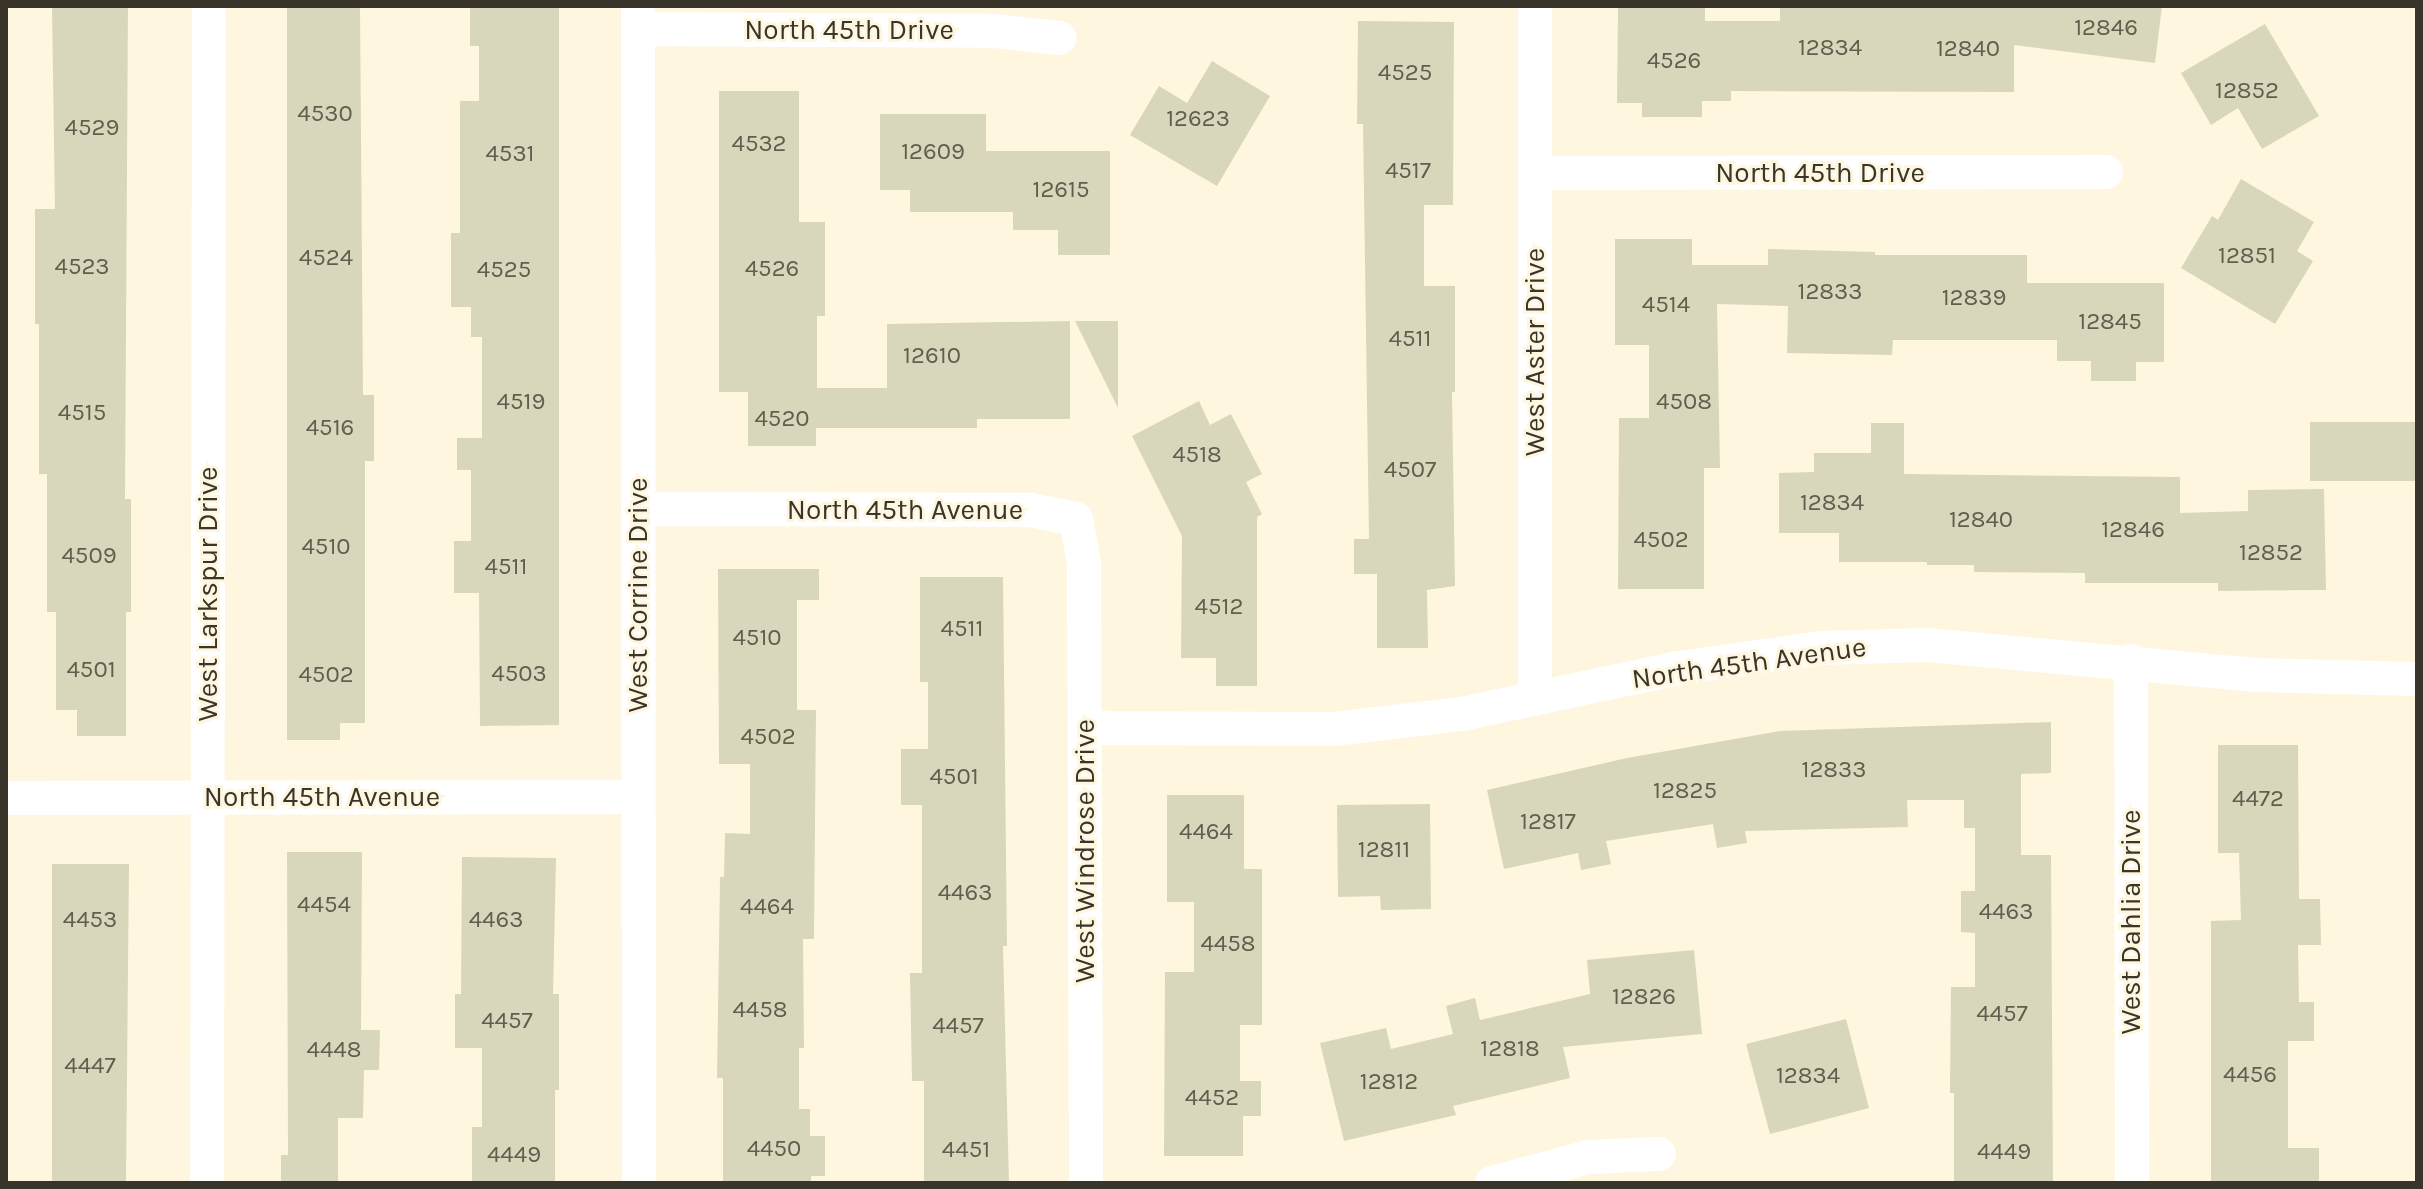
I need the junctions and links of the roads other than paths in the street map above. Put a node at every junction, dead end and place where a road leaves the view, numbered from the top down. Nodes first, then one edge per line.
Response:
1 (209, 6) edge
2 (1535, 6) edge
3 (638, 18) edge
4 (1060, 38) dead end
5 (2106, 172) dead end
6 (1535, 173) junction
7 (638, 509) junction
8 (1076, 519) joint
9 (2131, 661) junction
10 (2417, 679) edge
11 (1535, 699) junction
12 (1085, 728) junction
13 (208, 797) junction
14 (638, 797) junction
15 (6, 798) edge
16 (1659, 1154) dead end
17 (207, 1183) edge
18 (639, 1183) edge
19 (1086, 1183) edge
20 (1492, 1183) edge
21 (2132, 1183) edge

1 - 13 street, West Larkspur Drive
2 - 6 street, West Aster Drive
3 - 4 street, North 45th Drive
3 - 7 street, West Corrine Drive
5 - 6 street, North 45th Drive
6 - 11 street, West Aster Drive
7 - 8 street, North 45th Avenue
7 - 14 street, West Corrine Drive
8 - 12 street, West Windrose Drive
9 - 10 street, North 45th Avenue
9 - 11 street, North 45th Avenue
9 - 21 street, West Dahlia Drive
11 - 12 street, North 45th Avenue
12 - 19 street, West Windrose Drive
13 - 14 street, North 45th Avenue
13 - 15 street, North 45th Avenue
13 - 17 street, West Larkspur Drive
14 - 18 street, West Corrine Drive
16 - 20 street

